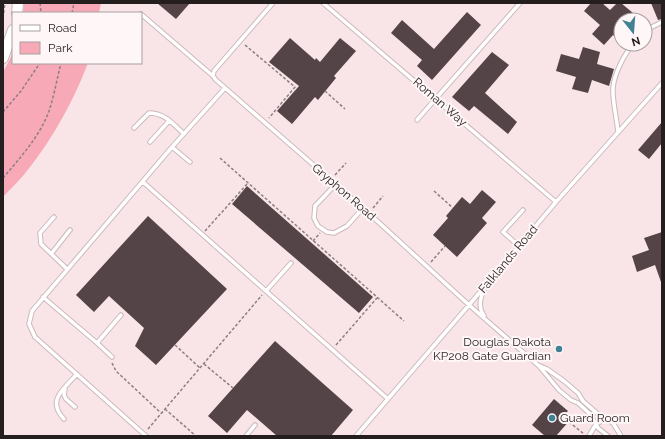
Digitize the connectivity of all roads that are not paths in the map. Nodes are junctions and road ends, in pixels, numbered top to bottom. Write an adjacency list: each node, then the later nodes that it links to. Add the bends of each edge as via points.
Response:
1 (273, 3): 10 (lane, via 214,71)
2 (323, 3): 13 (lane, Roman Way)
3 (520, 3): 13 (lane)
4 (142, 15): 10 (lane)
5 (662, 22): 6 (lane)
6 (653, 26)
7 (12, 33): 9 (street)
8 (627, 52): 17 (lane, via 620,64 613,88)
9 (3, 58)
10 (213, 76): 12 (lane, Gryphon Road)
11 (662, 83): 17 (lane, Falklands Road)
12 (225, 88): 18 (lane); 23 (lane, Gryphon Road)
13 (437, 99): 15 (lane); 24 (lane, Roman Way)
14 (169, 120): 16 (lane, via 157,113 149,113); 18 (lane); 19 (lane)
15 (417, 120)
16 (134, 128)
17 (618, 132): 24 (lane, Falklands Road)
18 (184, 134): 20 (lane)
19 (150, 142)
20 (172, 147): 21 (lane); 22 (lane)
21 (190, 162)
22 (143, 182): 32 (lane); 34 (lane)
23 (336, 184): 25 (lane, Gryphon Road); 25 (lane, via 315,206 314,218 318,226 334,233 347,226)
24 (556, 202): 29 (lane, Falklands Road)
25 (363, 208): 36 (lane, Gryphon Road)
26 (523, 210): 29 (lane, via 503,232)
27 (54, 217): 30 (lane, via 40,233 41,244)
28 (70, 230): 30 (lane)
29 (519, 246): 33 (lane, Falklands Road)
30 (50, 254): 32 (lane)
31 (291, 263): 34 (lane)
32 (66, 269): 35 (lane)
33 (485, 287): 36 (lane, Falklands Road); 38 (lane, via 479,301)
34 (266, 291): 44 (lane)
35 (43, 297): 39 (lane); 42 (lane, via 32,310 29,324 32,331 35,337)
36 (469, 305): 38 (lane, Gryphon Road); 44 (lane, Falklands Road)
37 (122, 314): 39 (lane)
38 (487, 320): 41 (lane, Gryphon Road)
39 (97, 342): 40 (lane)
40 (112, 357)
41 (539, 366): 47 (lane, via 564,381 583,401); 48 (lane, via 559,390 590,414)
42 (77, 374): 43 (lane); 50 (lane)
43 (65, 388): 45 (lane, via 66,399); 46 (lane, via 58,396 56,405)
44 (388, 399): 52 (lane, Falklands Road)
45 (74, 407)
46 (64, 419)
47 (606, 419): 48 (lane); 55 (lane, via 613,423)
48 (596, 424): 53 (lane); 54 (lane)
49 (255, 425): 51 (lane)
50 (145, 435)
51 (246, 436)
52 (356, 436)
53 (588, 436)
54 (608, 436)
55 (621, 436)

